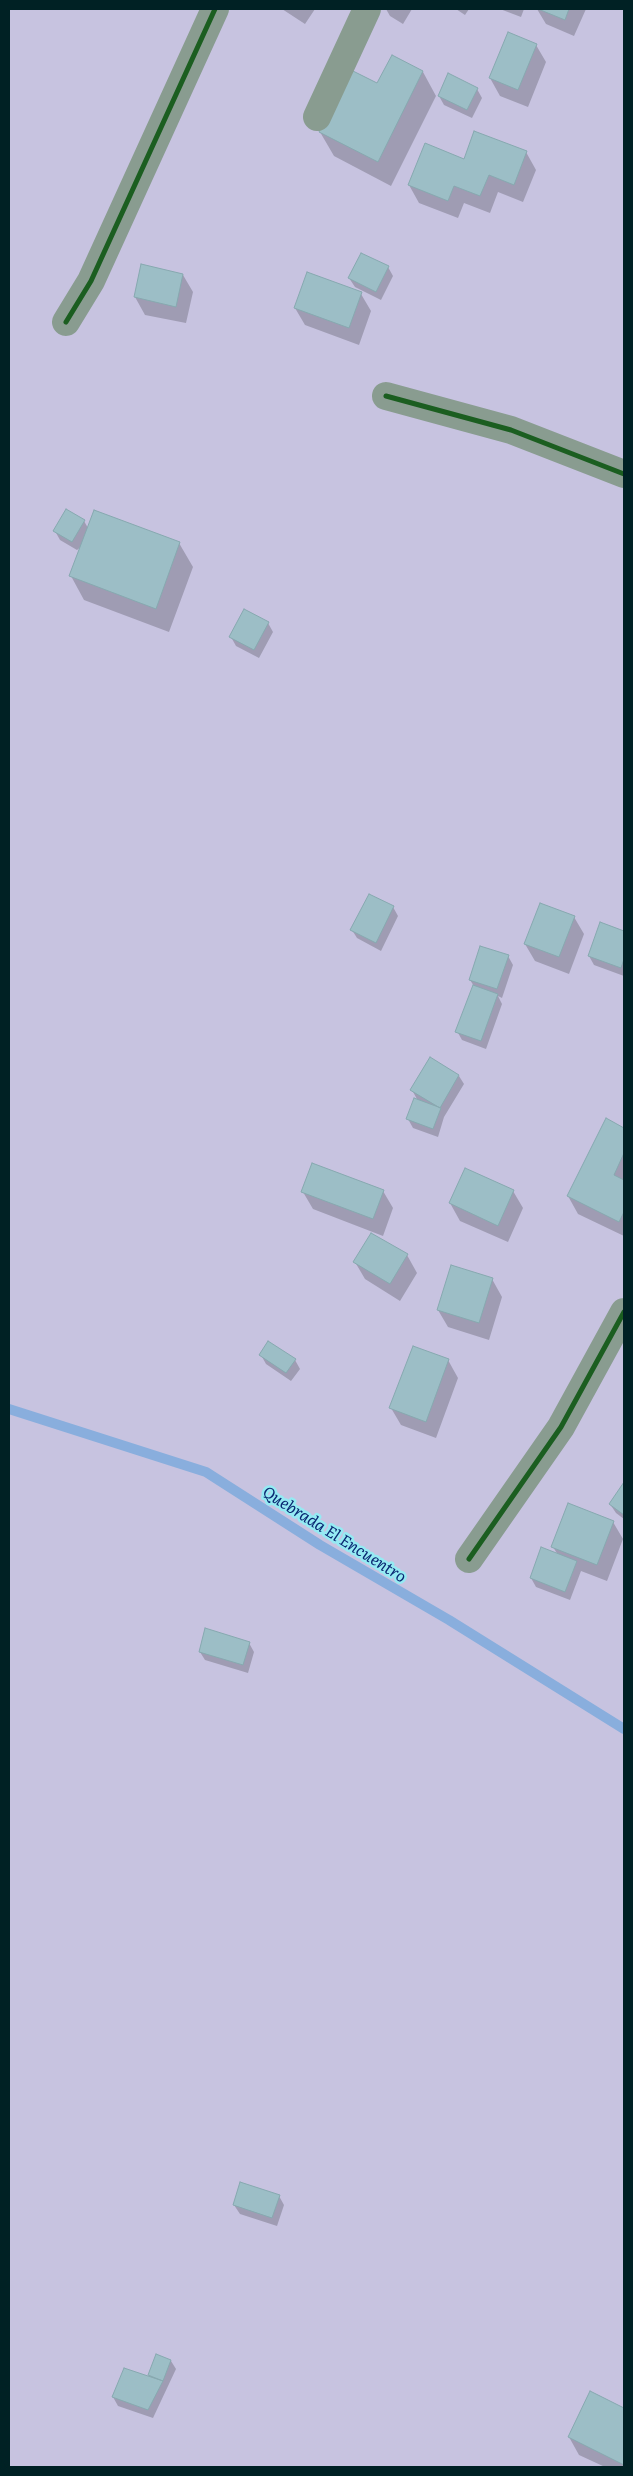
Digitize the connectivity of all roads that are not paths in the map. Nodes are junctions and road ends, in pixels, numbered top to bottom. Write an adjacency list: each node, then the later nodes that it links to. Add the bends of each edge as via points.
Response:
1 (215, 9): 4 (street, via 91,281)
2 (367, 9): 3 (street)
3 (317, 117)
4 (66, 322)
5 (386, 396): 6 (street, via 510,430)
6 (624, 474)
7 (624, 1312): 8 (street, via 562,1427)
8 (469, 1559)

